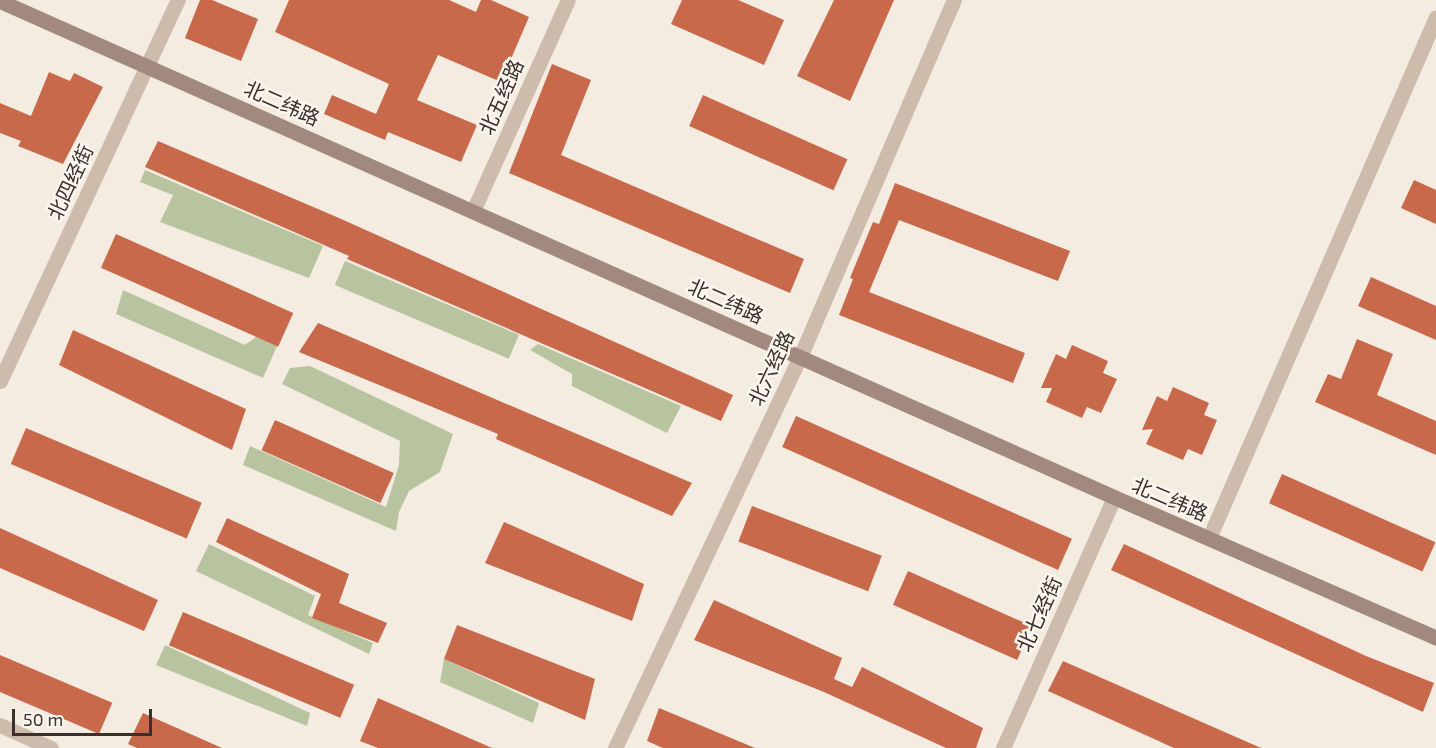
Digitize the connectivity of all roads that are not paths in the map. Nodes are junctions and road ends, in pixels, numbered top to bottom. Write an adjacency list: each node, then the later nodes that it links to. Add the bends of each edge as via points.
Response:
1 (178, 0): 6 (street, 北四经街)
2 (568, 0): 7 (street, 北五经路)
3 (954, 0): 8 (street, 北六经路)
4 (0, 1): 6 (street, 北二纬路)
5 (1436, 17): 11 (street)
6 (148, 66): 7 (street, 北二纬路); 9 (street, 北四经街)
7 (473, 211): 8 (street, 北二纬路)
8 (800, 357): 10 (street, 北二纬路); 15 (street, 北六经路)
9 (0, 381)
10 (1114, 497): 11 (street, 北二纬路); 16 (street, 北七经街)
11 (1209, 538): 12 (street, 北二纬路)
12 (1436, 638)
13 (0, 725): 14 (street)
14 (51, 748)
15 (615, 748)
16 (1003, 748)

